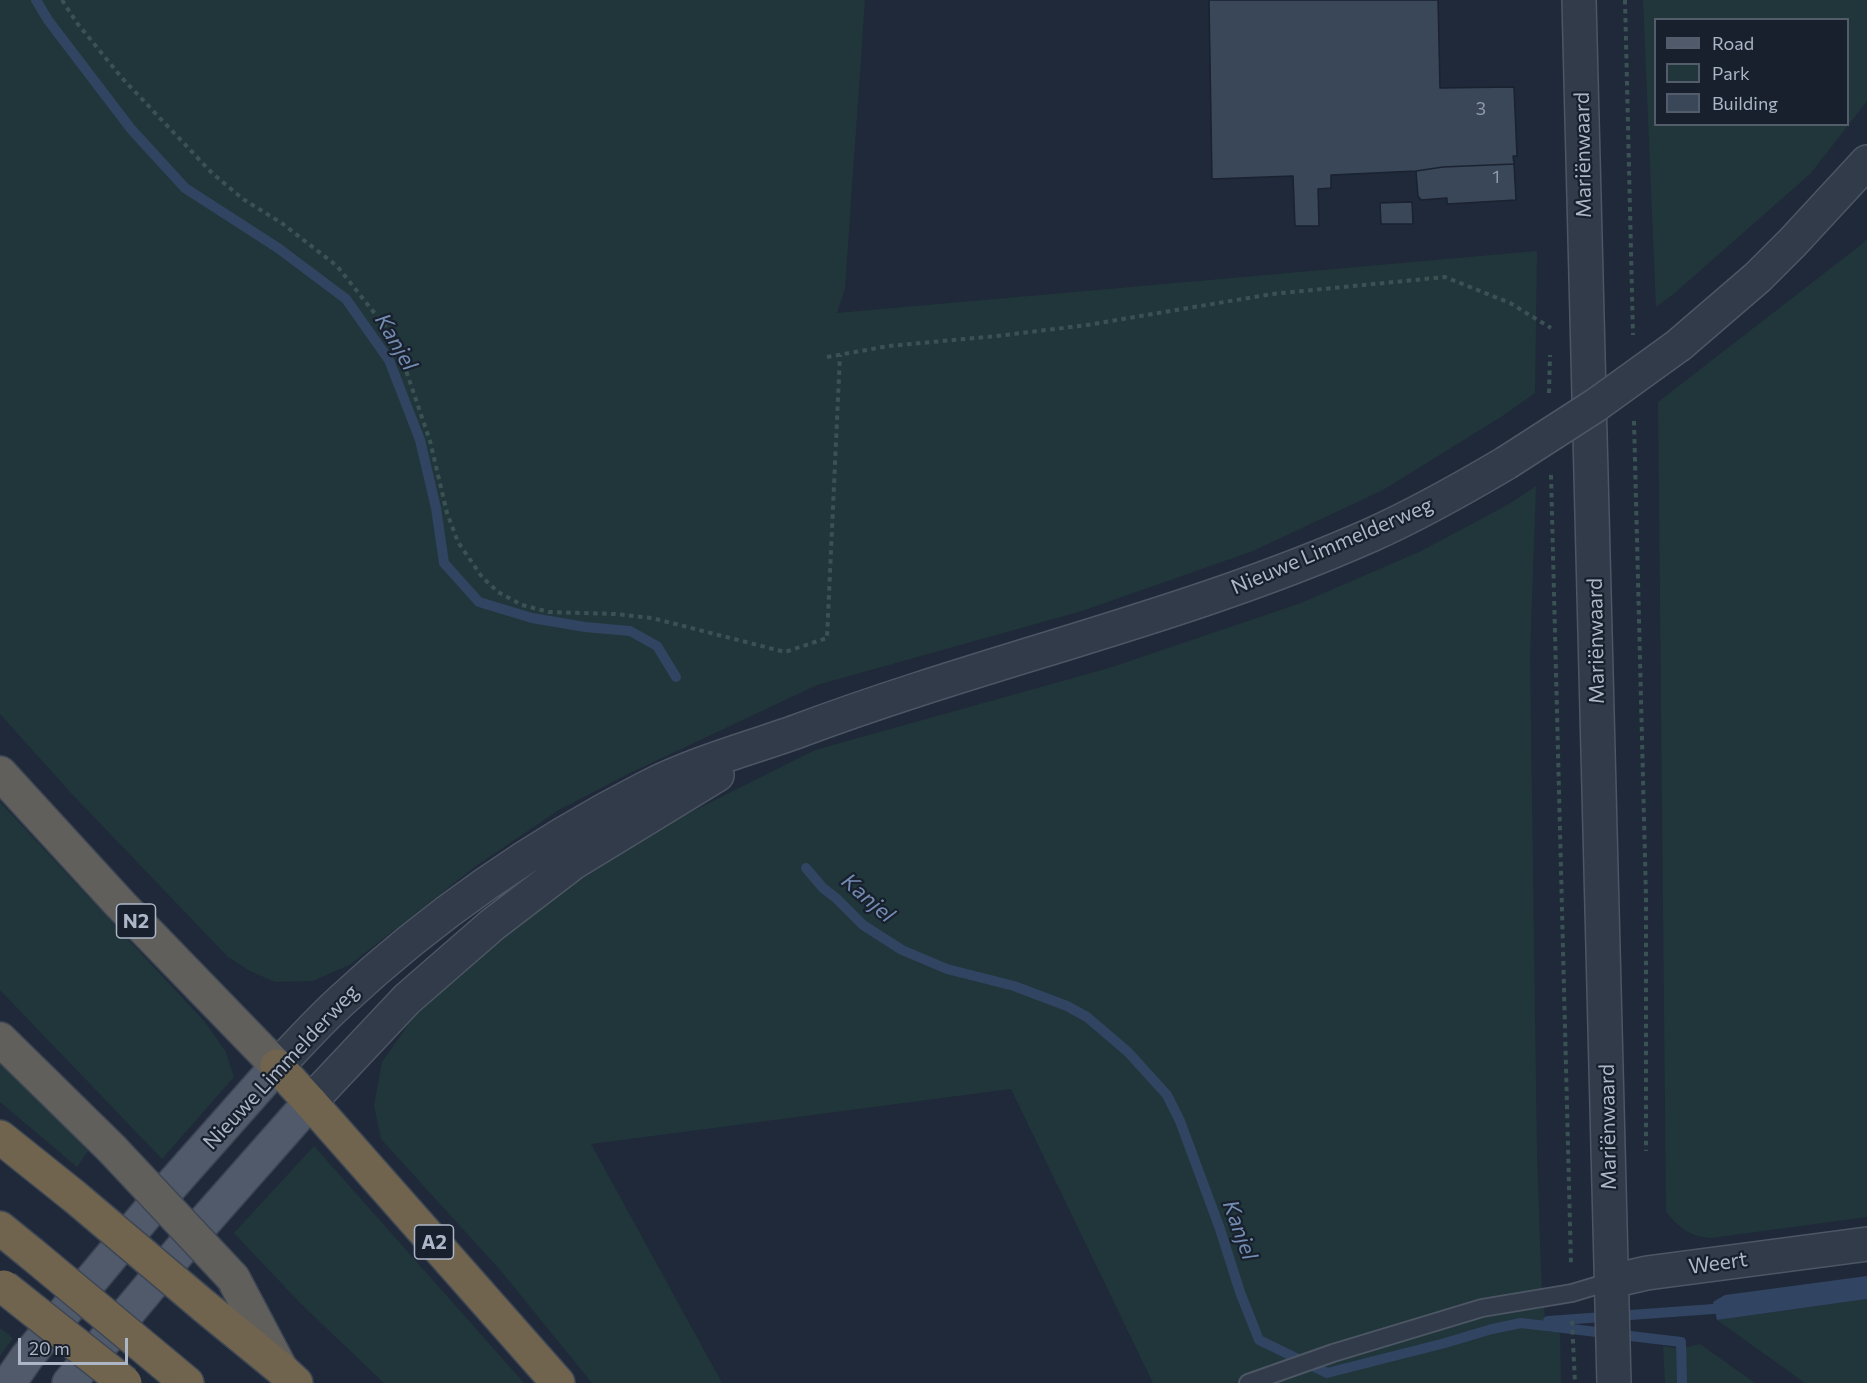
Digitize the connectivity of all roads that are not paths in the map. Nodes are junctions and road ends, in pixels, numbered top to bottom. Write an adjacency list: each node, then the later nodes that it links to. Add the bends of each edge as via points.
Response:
1 (1579, 0): 11 (street, Mariënwaard)
2 (1867, 162): 3 (street, Nieuwe Limmelderweg, bridge, via 1772,263 1679,345 1596,405 1439,502 1371,535 1190,604 871,704)
3 (772, 740): 6 (street, Nieuwe Limmelderweg, via 650,786 529,854 404,946 338,1003); 7 (street, Nieuwe Limmelderweg, via 573,863 492,925 407,999)
4 (0, 773): 6 (highway, N2)
5 (0, 1039): 14 (highway, bridge, via 112,1149 233,1278)
6 (277, 1066): 7 (highway); 15 (main road, Nieuwe Limmelderweg, via 147,1214)
7 (310, 1102): 16 (main road, Nieuwe Limmelderweg); 18 (highway, A2)
8 (0, 1137): 14 (highway, bridge)
9 (0, 1228): 13 (highway, bridge)
10 (1867, 1244): 11 (street, Weert)
11 (1612, 1281): 19 (lane, Weert, via 1572,1293 1482,1308); 20 (street, Mariënwaard)
12 (2, 1285): 17 (highway, bridge)
13 (175, 1373)
14 (289, 1376)
15 (9, 1383)
16 (69, 1383)
17 (125, 1383)
18 (558, 1383)
19 (1248, 1383)
20 (1614, 1383)

